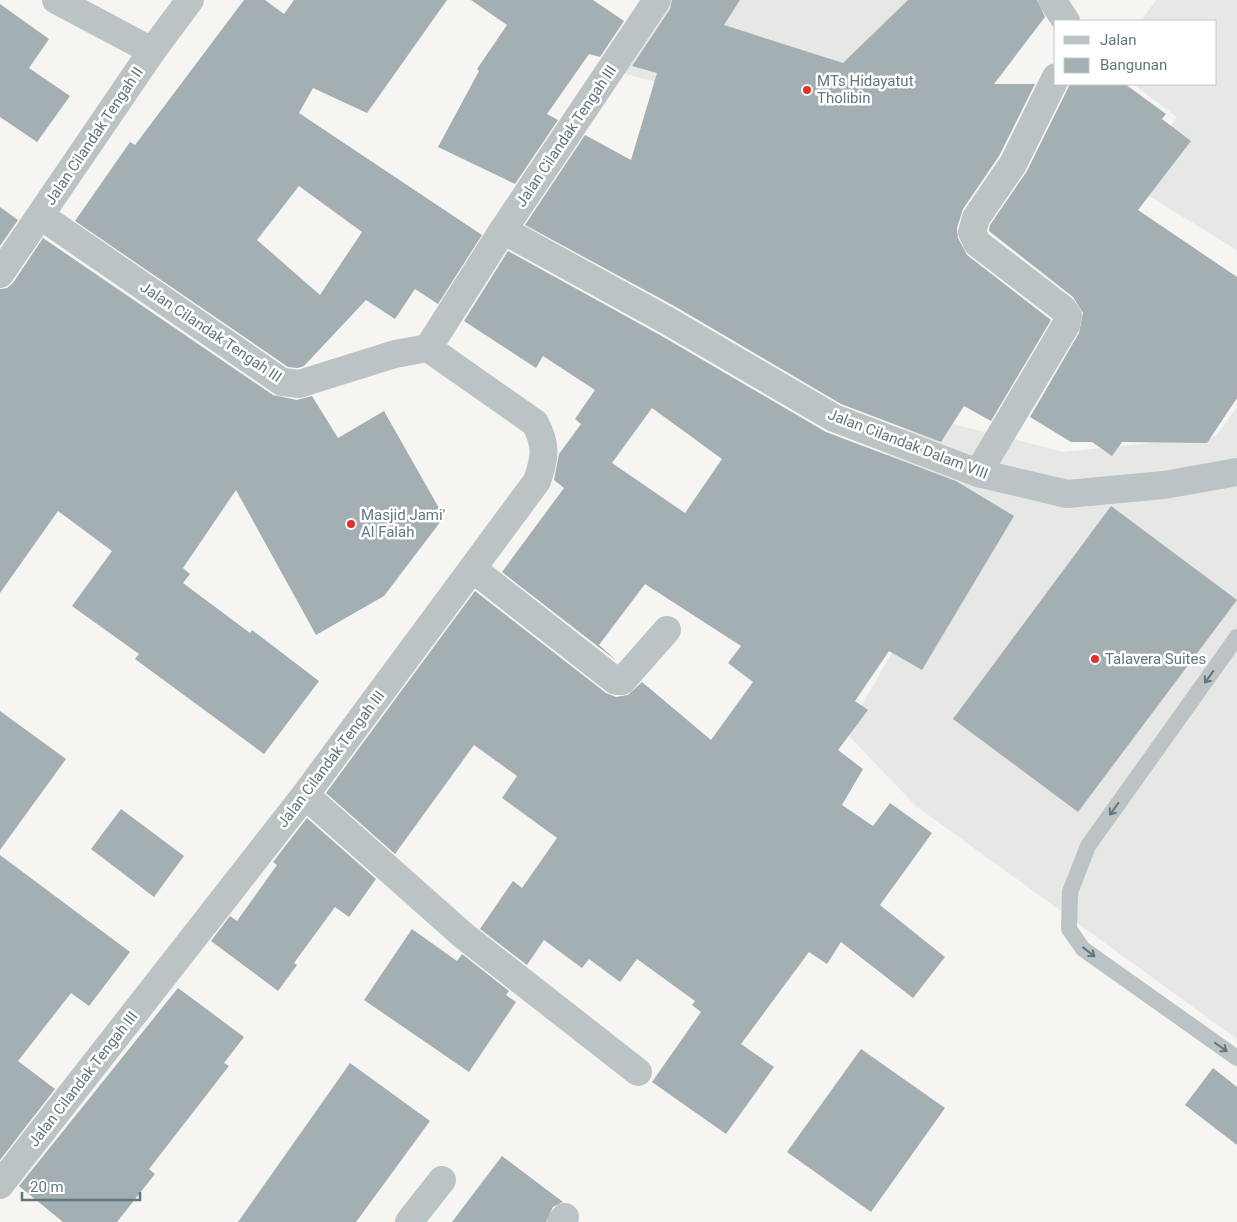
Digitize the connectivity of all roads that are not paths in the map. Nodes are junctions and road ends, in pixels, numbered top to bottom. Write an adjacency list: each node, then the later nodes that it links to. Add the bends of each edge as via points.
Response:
1 (56, 0): 6 (street)
2 (190, 0): 6 (street, Jalan Cilandak Tengah II)
3 (658, 0): 9 (street, Jalan Cilandak Tengah III)
4 (1052, 0): 5 (street)
5 (1065, 20)
6 (152, 51): 8 (street, Jalan Cilandak Tengah II)
7 (1054, 81): 13 (street, via 1017,156 976,218 972,232 977,243 1068,316 1066,325)
8 (40, 216): 10 (street, Jalan Cilandak Tengah II); 11 (street, Jalan Cilandak Tengah III, via 282,382 299,384 395,354)
9 (503, 230): 11 (street, Jalan Cilandak Tengah III); 13 (street, Jalan Cilandak Dalam VIII, via 834,418)
10 (0, 274)
11 (428, 348): 14 (street, Jalan Cilandak Tengah III, via 535,423 544,440 538,481)
12 (1237, 472): 13 (street, Jalan Cilandak Dalam VIII, via 1164,485 1067,494)
13 (978, 473)
14 (473, 569): 15 (street, via 616,681 622,681); 17 (street, Jalan Cilandak Tengah III)
15 (667, 630)
16 (1237, 637): 18 (lane, one-way to 18, via 1088,846 1070,892 1069,929 1084,949)
17 (305, 795): 19 (street, via 464,936); 21 (street, Jalan Cilandak Tengah III)
18 (1237, 1058)
19 (638, 1072)
20 (442, 1180): 22 (street)
21 (0, 1185)
22 (409, 1222)

